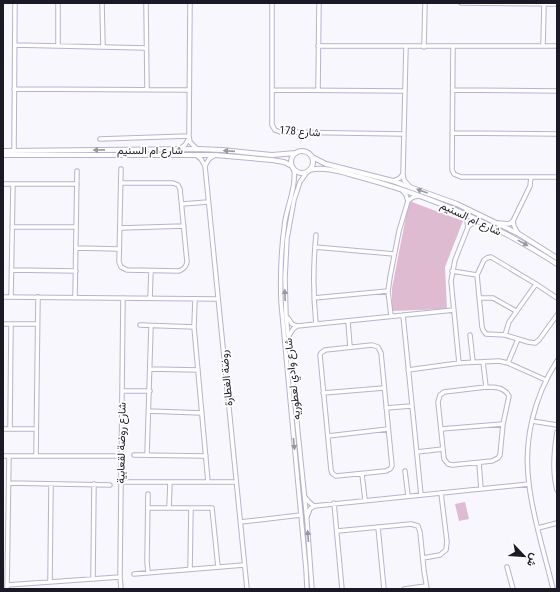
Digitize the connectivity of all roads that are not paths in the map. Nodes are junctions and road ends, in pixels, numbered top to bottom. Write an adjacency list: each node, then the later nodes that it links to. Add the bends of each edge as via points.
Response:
1 (15, 3): 13 (street)
2 (58, 3): 14 (street)
3 (102, 3): 20 (street)
4 (146, 3): 22 (street)
5 (190, 3): 25 (street)
6 (272, 3): 26 (street, شارع 178)
7 (319, 3): 15 (street)
8 (425, 3): 17 (street)
9 (461, 3): 10 (street)
10 (475, 3): 11 (street)
11 (544, 4): 12 (street); 18 (street)
12 (557, 4)
13 (15, 45): 14 (street); 23 (street)
14 (58, 46): 20 (street)
15 (318, 46): 16 (street); 27 (street)
16 (406, 46): 17 (street); 29 (street)
17 (424, 46): 21 (street)
18 (543, 46): 19 (street); 21 (street)
19 (557, 46)
20 (103, 47): 22 (street)
21 (453, 47): 28 (street)
22 (146, 48): 24 (street)
23 (14, 89): 24 (street); 39 (street)
24 (146, 90): 25 (street)
25 (189, 90): 34 (street)
26 (272, 90): 27 (street); 32 (street, شارع 178, via 272,125 277,132)
27 (318, 90): 29 (street)
28 (452, 90): 30 (street); 31 (street)
29 (405, 91): 32 (street)
30 (557, 91)
31 (452, 133): 33 (street); 51 (street, via 452,170 455,175)
32 (404, 134): 50 (street)
33 (557, 134)
34 (189, 137): 35 (street); 36 (street, via 185,145); 37 (street)
35 (100, 139)
36 (179, 149): 37 (main road, شارع ام السنيم); 39 (main road, شارع ام السنيم, one-way to 39)
37 (197, 149): 40 (main road, شارع ام السنيم, one-way to 37, via 272,155)
38 (3, 151): 39 (main road, شارع ام السنيم)
39 (14, 151)
40 (296, 153): 44 (main road, via 303,151); 46 (main road, via 292,159)
41 (3, 155): 42 (main road, شارع ام السنيم)
42 (195, 155): 43 (main road, شارع ام السنيم); 45 (street)
43 (215, 155): 45 (street); 46 (main road, شارع ام السنيم, via 280,161)
44 (312, 157): 49 (main road, via 313,163); 53 (main road, شارع ام السنيم, via 326,164)
45 (205, 166): 62 (street, روضة الغطارة)
46 (293, 168): 49 (main road, via 300,173); 182 (street, شارع وادي لعطوريه, one-way to 182, via 294,180 285,220 280,282)
47 (121, 169): 57 (street)
48 (77, 171): 56 (street)
49 (308, 171): 59 (main road, شارع ام السنيم, via 330,170); 101 (street, شارع وادي لعطوريه, one-way to 49, via 285,278 290,221 297,188)
50 (404, 174): 53 (street); 58 (street, via 404,180)
51 (531, 178): 52 (street); 65 (street, via 530,186)
52 (557, 178)
53 (393, 181): 58 (main road, شارع ام السنيم)
54 (3, 184): 55 (street)
55 (13, 184): 56 (street); 70 (street)
56 (77, 184): 68 (street)
57 (120, 184): 63 (street, via 173,183 178,185); 72 (street)
58 (410, 187): 67 (main road, شارع ام السنيم, one-way to 58, via 457,204)
59 (402, 190): 60 (main road, شارع ام السنيم); 61 (street)
60 (419, 196): 61 (street); 64 (main road, شارع ام السنيم)
61 (408, 201): 78 (street)
62 (208, 202): 63 (street); 98 (street, روضة الغطارة)
63 (182, 204): 69 (street)
64 (463, 213): 66 (main road, شارع ام السنيم); 71 (street)
65 (513, 221): 67 (street, via 507,224); 73 (street)
66 (482, 222): 71 (street, via 474,222); 80 (main road, شارع ام السنيم, one-way to 80)
67 (497, 223): 73 (main road, شارع ام السنيم)
68 (76, 226): 70 (street); 76 (street)
69 (184, 226): 72 (street); 83 (street, via 187,262 185,268 179,271)
70 (12, 227): 81 (street)
71 (468, 227): 84 (street)
72 (120, 228): 77 (street)
73 (519, 234): 79 (main road, شارع ام السنيم)
74 (316, 235): 75 (street)
75 (314, 247): 78 (street); 94 (street)
76 (76, 248): 77 (street); 82 (street)
77 (119, 249): 83 (street, via 121,268)
78 (394, 254): 87 (street)
79 (557, 258)
80 (557, 264)
81 (12, 270): 82 (street); 89 (street)
82 (76, 271): 91 (street)
83 (151, 271): 93 (street)
84 (452, 271): 85 (street); 99 (street)
85 (477, 275): 86 (street, via 484,260 491,257); 95 (street)
86 (536, 284): 96 (street); 100 (street)
87 (388, 291): 94 (street); 104 (street)
88 (3, 297): 89 (street)
89 (11, 297): 90 (street)
90 (38, 297): 91 (street); 108 (street)
91 (75, 297): 92 (street)
92 (123, 298): 93 (street); 130 (street, شارع روضة لقعابية)
93 (150, 298): 97 (street)
94 (314, 298): 109 (street)
95 (479, 298): 100 (street, via 493,298); 115 (street, via 484,333)
96 (557, 298)
97 (195, 299): 98 (street); 113 (street)
98 (218, 300): 163 (street, روضة الغطارة)
99 (454, 310): 102 (street); 122 (street)
100 (516, 311): 115 (street, via 507,325)
101 (286, 315): 112 (street, via 290,322); 117 (street, شارع وادي لعطوريه)
102 (403, 315): 104 (street); 126 (street)
103 (557, 315): 116 (street, via 537,342)
104 (391, 316): 105 (street)
105 (348, 321): 109 (street); 118 (street)
106 (3, 324): 107 (street)
107 (11, 324): 108 (street); 141 (street)
108 (37, 324): 142 (street)
109 (316, 324): 112 (street)
110 (140, 325): 111 (street)
111 (151, 326): 113 (street); 124 (street)
112 (297, 326): 117 (street)
113 (194, 327): 125 (street)
114 (470, 335): 120 (street)
115 (505, 335): 116 (street)
116 (518, 339): 123 (street)
117 (288, 340): 173 (street, شارع وادي لعطوريه)
118 (350, 347): 129 (street, via 378,347); 132 (street, via 321,353 319,359)
119 (557, 361): 127 (street)
120 (473, 362): 121 (street); 122 (street)
121 (483, 362): 123 (street); 128 (street)
122 (458, 363): 126 (street)
123 (508, 363): 127 (street)
124 (150, 369): 125 (street); 131 (street)
125 (198, 370): 136 (street)
126 (408, 370): 133 (street)
127 (546, 380): 137 (street)
128 (486, 387): 138 (street, via 499,388 508,393 509,400); 143 (street, via 444,392 440,395 438,402)
129 (384, 388): 132 (street); 134 (street)
130 (122, 390): 131 (street); 155 (street, شارع روضة لقعابية)
131 (150, 391): 135 (street)
132 (323, 394): 146 (street)
133 (411, 406): 134 (street); 149 (street)
134 (386, 408): 144 (street)
135 (149, 411): 136 (street); 151 (street)
136 (202, 413): 156 (street)
137 (532, 421): 139 (street); 168 (street, via 528,450)
138 (503, 424): 143 (street); 157 (street, via 498,458)
139 (557, 425)
140 (3, 429): 141 (street)
141 (10, 429): 142 (street)
142 (36, 429): 154 (street)
143 (441, 429): 147 (street)
144 (388, 430): 146 (street); 159 (street, via 392,464 390,469)
145 (557, 432): 148 (street)
146 (328, 436): 159 (street, via 332,473 338,477)
147 (443, 449): 149 (street); 157 (street, via 446,462 450,465)
148 (556, 449): 170 (street)
149 (417, 452): 174 (street)
150 (134, 455): 151 (street)
151 (147, 455): 156 (street)
152 (3, 456): 153 (street)
153 (9, 456): 154 (street); 164 (street)
154 (36, 456): 155 (street)
155 (120, 456): 160 (street, شارع روضة لقعابية)
156 (206, 456): 162 (street)
157 (479, 463): 169 (street)
158 (405, 470): 175 (street)
159 (362, 474): 176 (street)
160 (120, 482): 161 (street); 196 (street, شارع روضة لقعابية)
161 (170, 482): 162 (street); 180 (street)
162 (208, 482): 163 (street)
163 (236, 482): 184 (street, روضة الغطارة)
164 (9, 483): 165 (street); 199 (street)
165 (51, 484): 166 (street); 198 (street)
166 (94, 484): 167 (street); 197 (street)
167 (110, 484)
168 (529, 484): 169 (street); 187 (street)
169 (481, 489): 171 (street)
170 (557, 490)
171 (441, 492): 174 (street); 189 (street, via 446,550)
172 (148, 494): 179 (street)
173 (304, 494): 178 (street); 183 (street, شارع وادي لعطوريه)
174 (421, 495): 175 (street)
175 (408, 496): 176 (street)
176 (364, 500): 177 (street)
177 (334, 503): 178 (street); 188 (street)
178 (314, 506): 183 (street)
179 (148, 508): 180 (street); 194 (street)
180 (170, 508): 181 (street)
181 (191, 508): 191 (street, via 212,508); 193 (street)
182 (301, 515): 184 (street); 203 (street, شارع وادي لعطوريه)
183 (307, 521): 204 (street, شارع وادي لعطوريه, one-way to 183)
184 (240, 522): 190 (street, روضة الغطارة)
185 (557, 523): 187 (street)
186 (378, 527): 188 (street); 189 (street, via 411,524 418,526); 206 (street)
187 (538, 528): 209 (street)
188 (337, 531): 205 (street)
189 (422, 558): 200 (street)
190 (244, 565): 191 (street); 202 (street, روضة الغطارة)
191 (218, 567): 193 (street)
192 (507, 567): 208 (street)
193 (190, 569): 194 (street)
194 (148, 573): 195 (street)
195 (134, 574)
196 (120, 577): 197 (street); 201 (street, شارع روضة لقعابية)
197 (93, 579): 198 (street)
198 (50, 581): 199 (street)
199 (7, 587)
200 (426, 588): 207 (street)
201 (121, 589)
202 (247, 589)
203 (307, 589)
204 (312, 589)
205 (342, 589)
206 (384, 589)
207 (404, 589)
208 (513, 589)
209 (552, 589)

